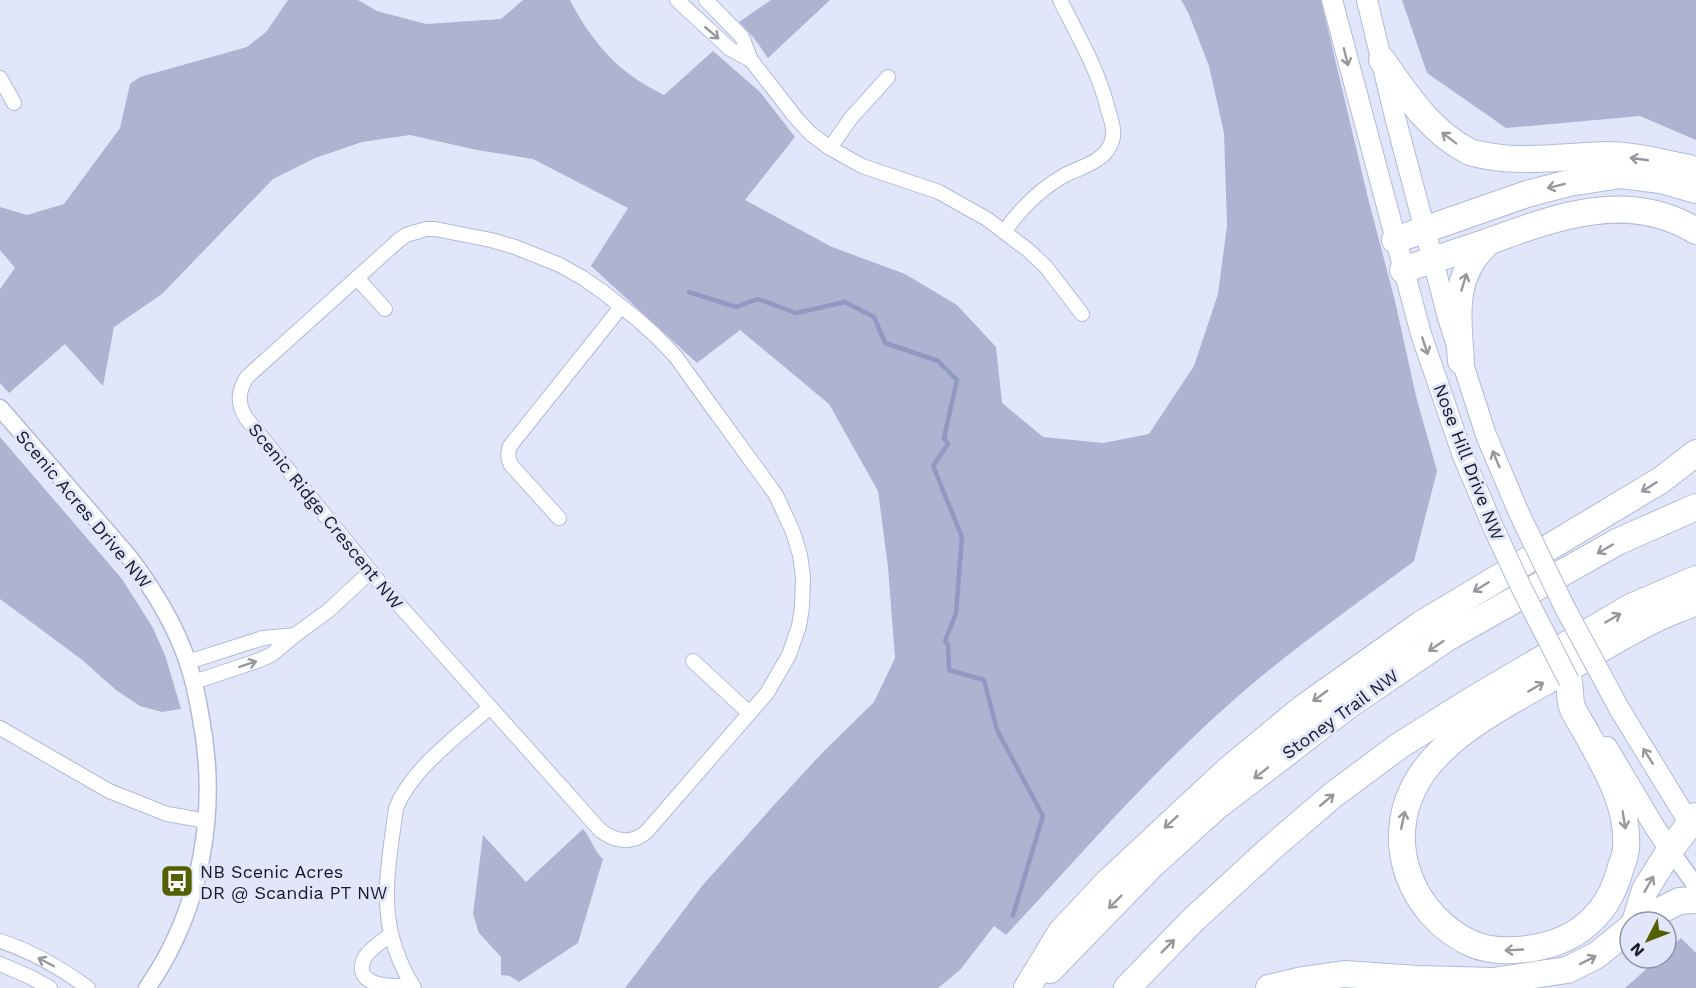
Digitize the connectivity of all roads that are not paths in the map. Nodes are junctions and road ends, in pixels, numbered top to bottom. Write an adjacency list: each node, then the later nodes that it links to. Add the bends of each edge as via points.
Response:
1 (676, 0): 6 (street, one-way to 6, via 730,49)
2 (706, 0): 6 (street, via 742,37)
3 (1060, 0): 15 (street, via 1106,98 1113,138 1098,160 1063,176 1035,195)
4 (1332, 0): 17 (main road, Nose Hill Drive NW, one-way to 17)
5 (1367, 0): 7 (main road, Nose Hill Drive NW)
6 (751, 60): 11 (street, via 796,118)
7 (1382, 60): 12 (highway, one-way to 7, via 1610,155 1537,159 1472,153 1434,126); 14 (main road, Nose Hill Drive NW)
8 (888, 77): 11 (street)
9 (0, 78): 10 (street)
10 (14, 103)
11 (830, 148): 15 (street, via 862,166 939,192)
12 (1696, 171)
13 (1696, 190): 14 (highway, one-way to 14, via 1621,175 1527,194)
14 (1425, 230): 17 (highway); 19 (main road, Nose Hill Drive NW)
15 (1005, 231): 24 (street, via 1046,267)
16 (1696, 231): 18 (highway, via 1661,214 1601,209 1533,225)
17 (1395, 240): 20 (main road, Nose Hill Drive NW)
18 (1489, 241): 19 (highway); 25 (highway, one-way to 18, via 1463,279)
19 (1432, 260): 20 (highway); 25 (main road, Nose Hill Drive NW)
20 (1403, 270): 36 (main road, Nose Hill Drive NW, one-way to 36, bridge, via 1463,456 1521,587)
21 (357, 278): 22 (street, Scenic Ridge Crescent NW, via 406,235 435,229 491,240 551,261 603,291); 23 (street); 30 (street, Scenic Ridge Crescent NW, via 247,377 239,400 246,418)
22 (621, 307): 29 (street, via 508,451 511,465); 39 (street, Scenic Ridge Crescent NW, via 676,357 776,495 793,532 803,577 799,626 779,673)
23 (385, 309)
24 (1082, 314)
25 (1461, 361): 43 (main road, Nose Hill Drive NW, one-way to 25, bridge, via 1620,710 1565,608 1486,435)
26 (0, 408): 35 (street, Scenic Acres Drive NW, via 129,557 172,625)
27 (1696, 453): 57 (highway, one-way to 57, via 1604,516 1420,625 1303,708 1228,770 1108,882 1061,932)
28 (1696, 507): 58 (highway, Stoney Trail NW, one-way to 58, via 1617,542 1447,638 1349,705 1216,807 1150,867)
29 (559, 518)
30 (370, 572): 33 (street); 38 (street, Scenic Ridge Crescent NW)
31 (1696, 579): 59 (highway, one-way to 31, via 1269,850 1399,746 1632,607)
32 (1696, 602): 40 (highway, one-way to 32, via 1624,818 1626,849 1613,894 1592,920 1553,944 1500,951 1471,944 1446,928 1424,904 1409,879 1401,849 1407,804 1427,767 1489,714 1662,616)
33 (295, 635): 35 (street, via 263,638); 37 (street, one-way to 33, via 271,655)
34 (693, 661): 39 (street)
35 (188, 662): 37 (street, Scenic Acres Drive NW)
36 (1569, 681): 40 (highway, via 1571,706)
37 (194, 682): 42 (street, Scenic Acres Drive NW, via 209,782)
38 (490, 707): 39 (street, Scenic Ridge Crescent NW, via 600,830 621,840 644,834); 49 (street, via 422,769 396,808 386,895)
39 (749, 713)
40 (1589, 726): 44 (main road)
41 (0, 728): 42 (street, via 109,791 167,814)
42 (207, 821): 56 (street, Scenic Acres Drive NW, via 188,909)
43 (1694, 824): 44 (highway)
44 (1670, 850): 45 (street); 47 (highway, one-way to 44, via 1645,890)
45 (1696, 886)
46 (1696, 900): 48 (highway, via 1679,901)
47 (1639, 910)
48 (1661, 910)
49 (391, 934): 53 (street); 53 (street, via 364,958 363,974 377,986)
50 (1618, 938): 60 (highway, one-way to 50, via 1344,974 1493,981 1567,970 1597,955)
51 (0, 941): 55 (street, one-way to 51, via 62,970)
52 (0, 964): 54 (street)
53 (413, 987)
54 (50, 988)
55 (88, 988)
56 (147, 988)
57 (1027, 988)
58 (1032, 988)
59 (1127, 988)
60 (1269, 988)

